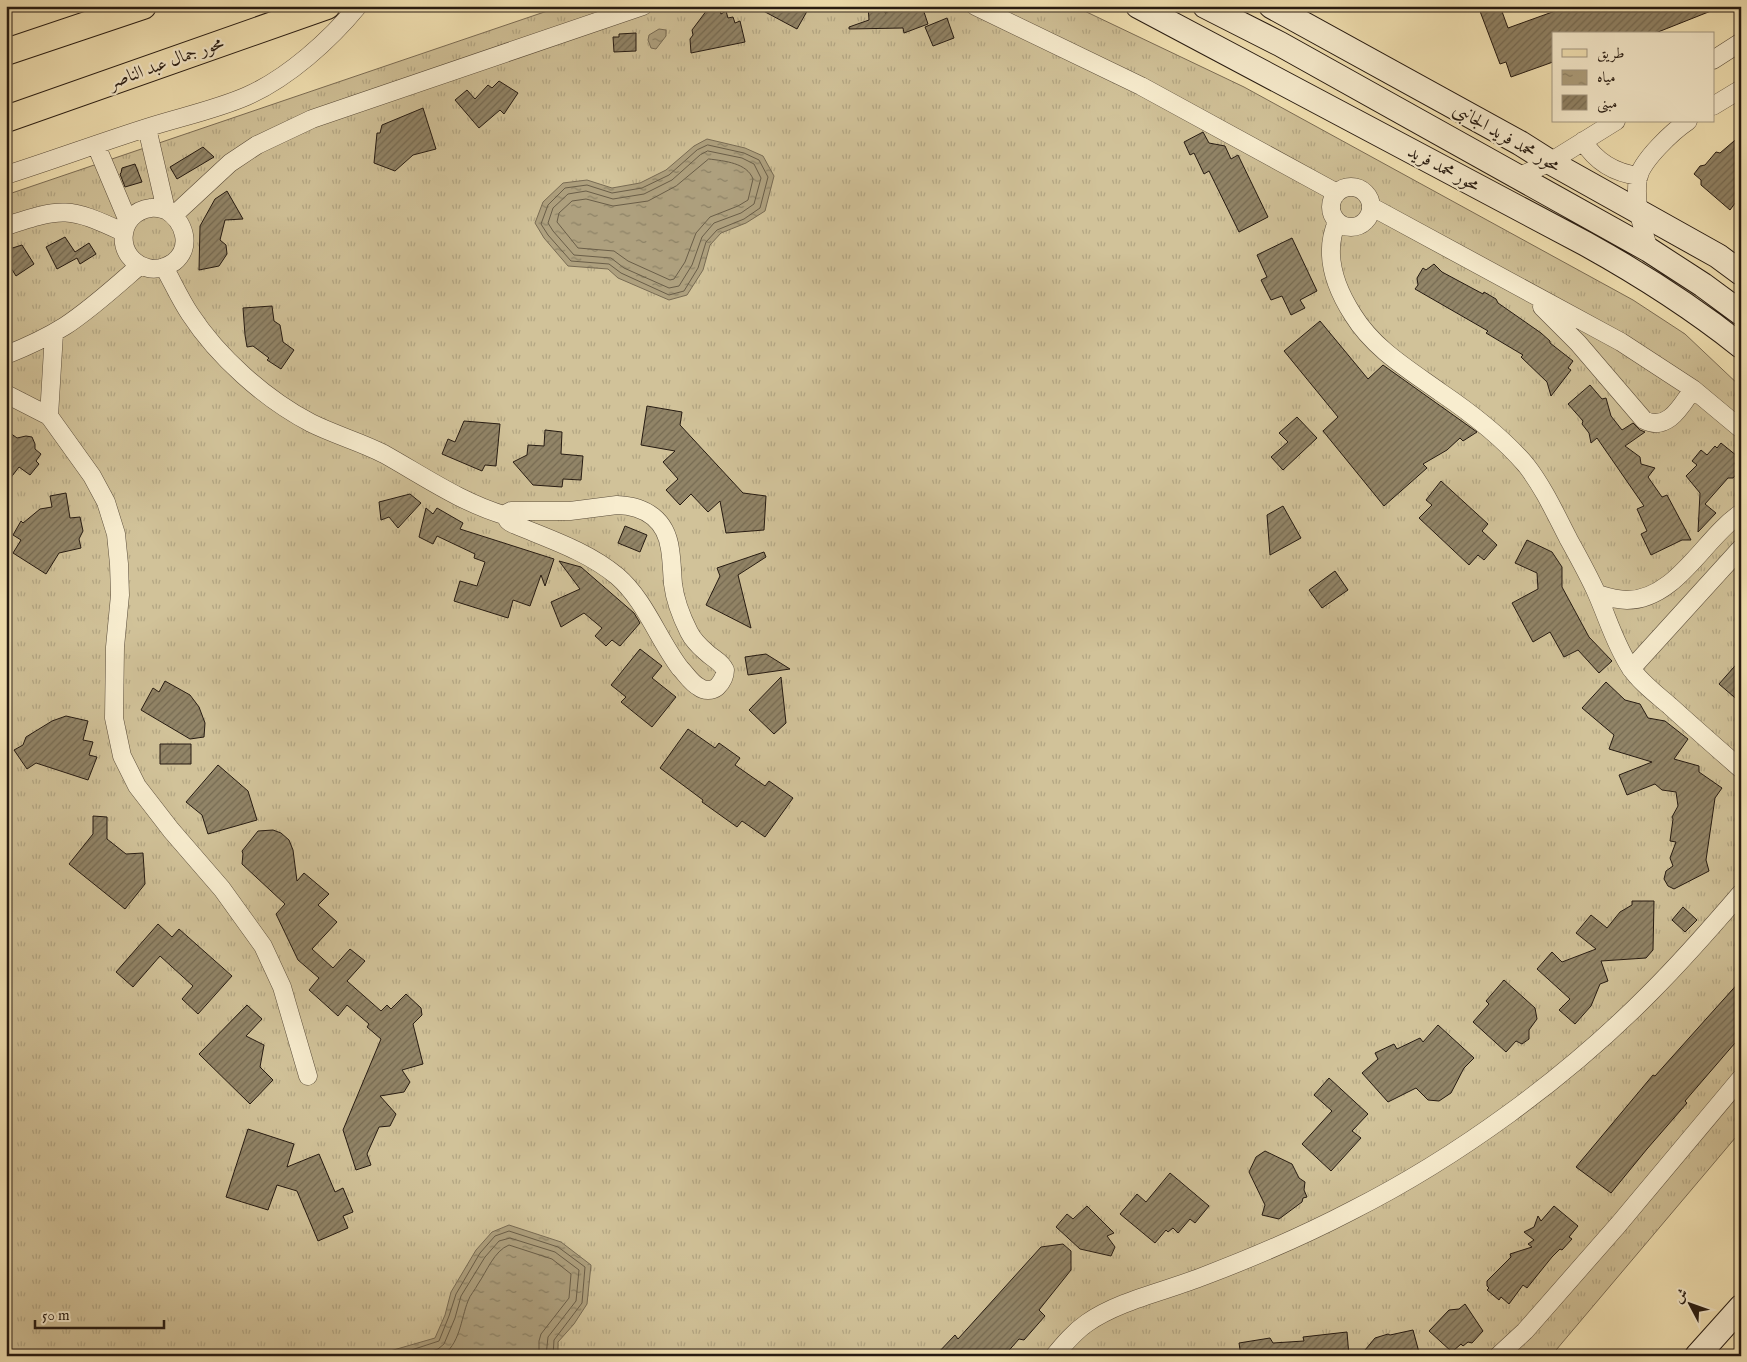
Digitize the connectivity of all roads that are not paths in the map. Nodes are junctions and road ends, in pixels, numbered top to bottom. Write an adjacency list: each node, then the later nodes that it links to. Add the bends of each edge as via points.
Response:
1 (143, 6): 10 (main road)
2 (327, 6): 14 (main road, محور جمال عبد الناصر)
3 (358, 6): 17 (street, via 319,46 266,86 229,103)
4 (644, 6): 27 (street, via 304,122 257,145 230,163)
5 (975, 6): 24 (street, via 1141,86)
6 (1138, 6): 38 (main road, محور محمد فريد, via 1642,275)
7 (1205, 6): 23 (main road, محور محمد فريد, via 1280,44)
8 (1271, 6): 20 (main road, محور محمد فريد الجانبى)
9 (1741, 42): 11 (street)
10 (6, 52)
11 (1714, 59)
12 (1741, 89): 13 (street)
13 (1714, 105)
14 (6, 119)
15 (1614, 122): 18 (street)
16 (1687, 122): 22 (street, via 1661,144)
17 (146, 128): 19 (street); 27 (street)
18 (1582, 141): 20 (street); 22 (street, via 1605,166)
19 (96, 145): 21 (street); 30 (street)
20 (1550, 162): 23 (street); 26 (main road, محور محمد فريد الجانبى)
21 (6, 175)
22 (1638, 176): 26 (street)
23 (1518, 177): 31 (main road, محور محمد فريد)
24 (1337, 193): 25 (street, via 1343,188 1359,188 1366,193); 28 (street, via 1331,208)
25 (1372, 207): 28 (street, via 1366,221 1359,226 1351,228); 35 (street)
26 (1639, 212): 31 (street); 34 (main road, محور محمد فريد الجانبى, via 1718,256)
27 (170, 213): 30 (street, via 152,208 138,211); 33 (street, via 182,225 185,238 175,261)
28 (1337, 222): 47 (street, via 1330,249 1336,280 1362,329 1376,345 1477,420 1516,454 1545,493)
29 (6, 226): 30 (street, via 47,213 66,212)
30 (126, 226): 32 (street, via 123,245 129,258)
31 (1649, 250): 36 (main road, محور محمد فريد)
32 (139, 266): 33 (street); 37 (street, via 90,308)
33 (164, 267): 45 (street, via 190,315 213,344 239,371 282,405 328,432 383,454 455,496)
34 (1741, 273)
35 (1527, 292): 40 (street, via 1621,342); 40 (street, via 1578,343 1644,420 1657,424 1669,420)
36 (1741, 313)
37 (54, 333): 39 (street); 42 (street)
38 (1741, 346)
39 (6, 356)
40 (1693, 389): 43 (street)
41 (6, 394): 42 (street)
42 (49, 416): 51 (street, via 92,476 106,502 116,534 120,595 114,718 122,756 137,786 222,889 263,946 282,987)
43 (1741, 429)
44 (1741, 513): 47 (street, via 1655,594 1628,600)
45 (507, 516): 45 (street, via 510,522 586,556 614,574 640,604 675,661 696,685 709,690 721,683 725,675 723,665 697,645 676,604 668,538 650,513 634,506 617,505 570,511 513,511)
46 (1741, 548): 48 (street)
47 (1597, 594): 48 (street, via 1612,634)
48 (1631, 669): 49 (street)
49 (1741, 769)
50 (1741, 893): 54 (street, via 1642,1001 1546,1085 1491,1126 1352,1211 1204,1277 1103,1313 1071,1337)
51 (308, 1076)
52 (1741, 1078): 55 (street, via 1618,1225 1525,1331)
53 (1741, 1307): 56 (main road)
54 (1054, 1356)
55 (1498, 1356)
56 (1697, 1356)

